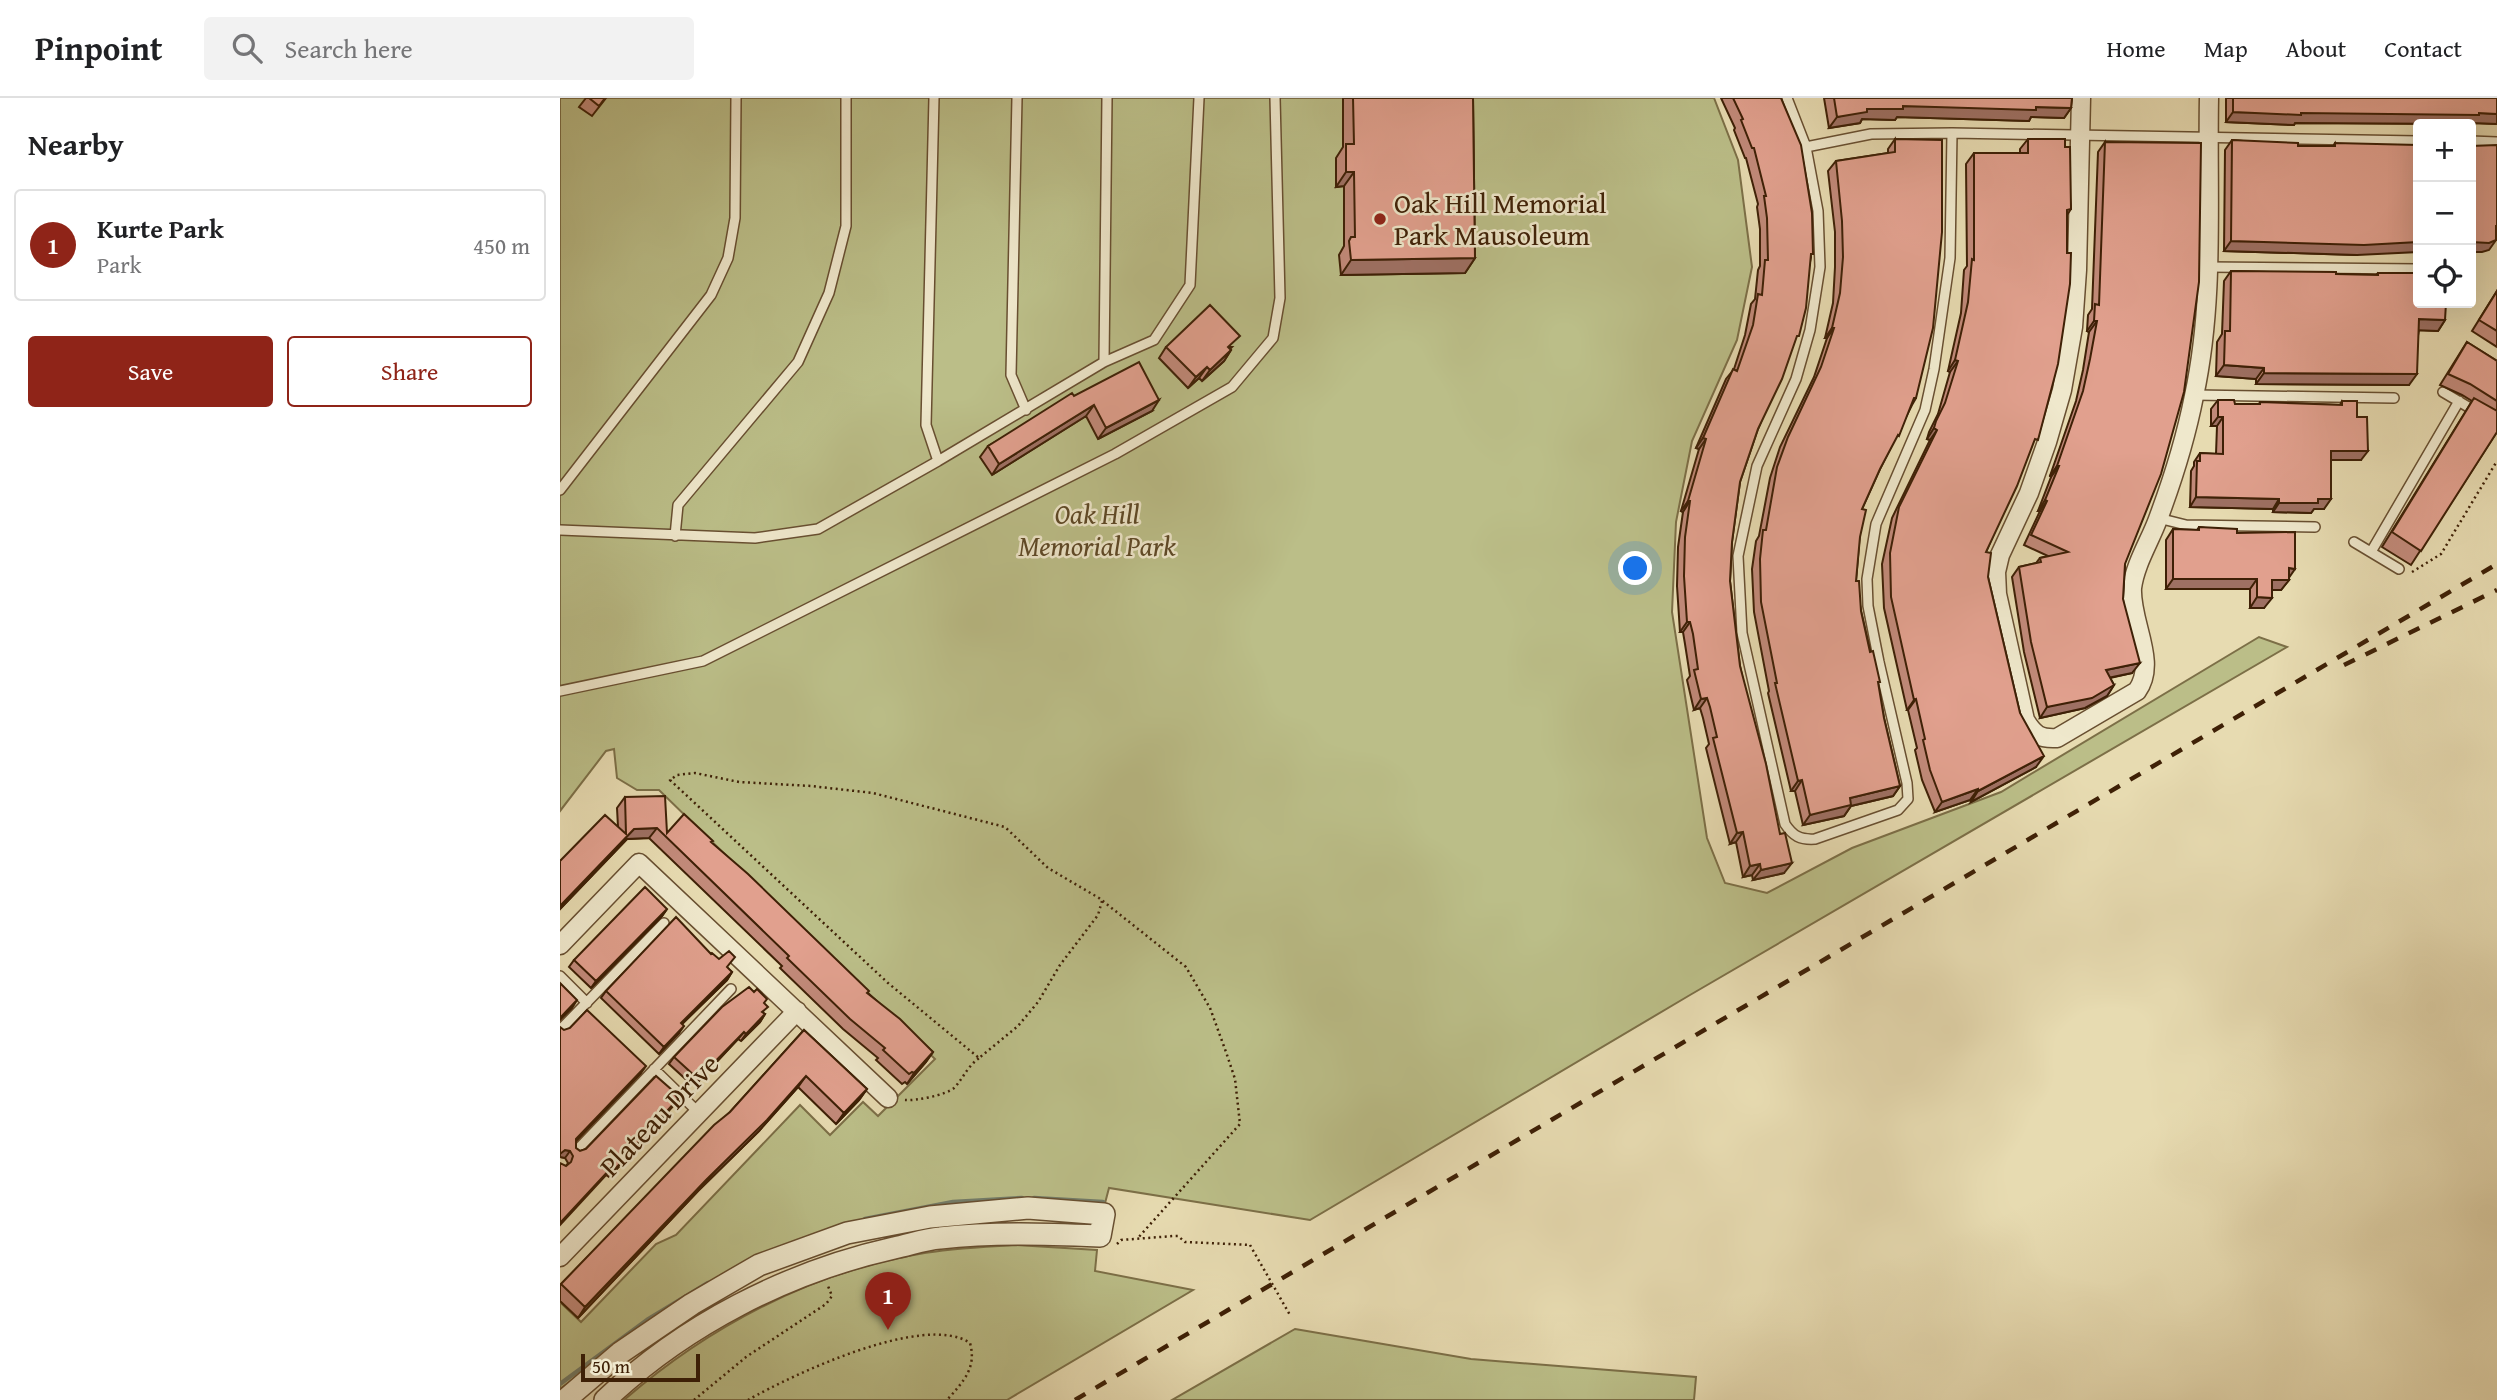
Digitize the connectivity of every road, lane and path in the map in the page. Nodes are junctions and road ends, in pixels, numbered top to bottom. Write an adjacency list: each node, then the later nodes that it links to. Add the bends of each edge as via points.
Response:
1 (736, 98): 29 (lane, via 735,218 728,258 711,295)
2 (846, 98): 33 (lane, via 846,226 829,293 799,362 678,505)
3 (934, 98): 27 (lane, via 926,425)
4 (1017, 98): 25 (lane, via 1011,375)
5 (1107, 98): 20 (lane)
6 (1199, 98): 20 (lane, via 1190,285 1154,340)
7 (1275, 98): 37 (lane, via 1280,298 1273,338 1232,387 1115,454 703,661)
8 (1787, 98): 17 (lane)
9 (2081, 98): 12 (street)
10 (2209, 98): 13 (street)
11 (1952, 133): 12 (lane); 17 (lane, via 1871,134); 17 (lane, via 1950,258 1934,369 1924,410 1876,524 1867,579 1868,606 1908,799 1898,810 1803,840 1792,835 1785,824 1742,633 1738,556 1757,466 1796,379 1810,330 1820,267 1818,211)
12 (2081, 136): 13 (lane); 30 (street, via 2073,327 2062,390 2048,442 1996,572 2025,720 2042,739 2057,738 2137,691 2145,681 2132,587)
13 (2208, 138): 14 (lane); 18 (street)
14 (2413, 141)
15 (2476, 141): 16 (lane)
16 (2497, 142)
17 (1806, 147)
18 (2208, 267): 19 (lane); 22 (street)
19 (2413, 269)
20 (1104, 362): 25 (lane)
21 (2443, 392): 24 (lane)
22 (2194, 395): 23 (lane); 30 (street)
23 (2394, 398)
24 (2459, 401): 26 (lane); 35 (lane)
25 (1026, 410): 27 (lane)
26 (2497, 424)
27 (938, 461): 33 (lane, via 818,529 755,538)
28 (2497, 461): 36 (path, via 2441,554 2411,573)
29 (560, 490)
30 (2158, 519): 31 (lane, via 2186,525)
31 (2315, 527)
32 (560, 530): 33 (lane)
33 (674, 536)
34 (2354, 542): 35 (lane)
35 (2371, 552): 36 (lane)
36 (2399, 569)
37 (560, 691)
38 (1102, 901): 46 (path, via 1098,915 1038,1002 1018,1026); 46 (path, via 1048,868 1005,827 873,793 739,782 695,773 670,780 888,983); 51 (path, via 1186,967 1210,1008 1235,1079 1240,1124)
39 (664, 923): 43 (lane)
40 (560, 945): 44 (street, via 639,863)
41 (560, 976): 43 (lane)
42 (732, 989): 47 (lane)
43 (587, 1003): 45 (lane)
44 (797, 1011): 48 (street); 49 (street, Plateau Drive)
45 (560, 1030)
46 (979, 1058): 48 (path, via 953,1089 916,1101)
47 (654, 1069): 49 (lane); 50 (lane)
48 (888, 1098)
49 (698, 1112): 53 (street, Plateau Drive)
50 (576, 1151)
51 (1137, 1239): 52 (path, via 1121,1240); 55 (path, bridge, via 1178,1236 1185,1242 1250,1245)
52 (1113, 1248)
53 (560, 1257)
54 (828, 1286): 58 (path, via 832,1296 826,1304 746,1357)
55 (1290, 1315)
56 (565, 1400): 57 (street, via 620,1353 692,1304 759,1265 846,1233 930,1217 1028,1208 1104,1214 1100,1236 1028,1233 938,1238 858,1256 773,1287 634,1372)
57 (605, 1400)
58 (694, 1400)
59 (748, 1400): 60 (path, via 778,1383 867,1348 928,1335 954,1335 970,1343 973,1356 971,1369)
60 (947, 1400)

